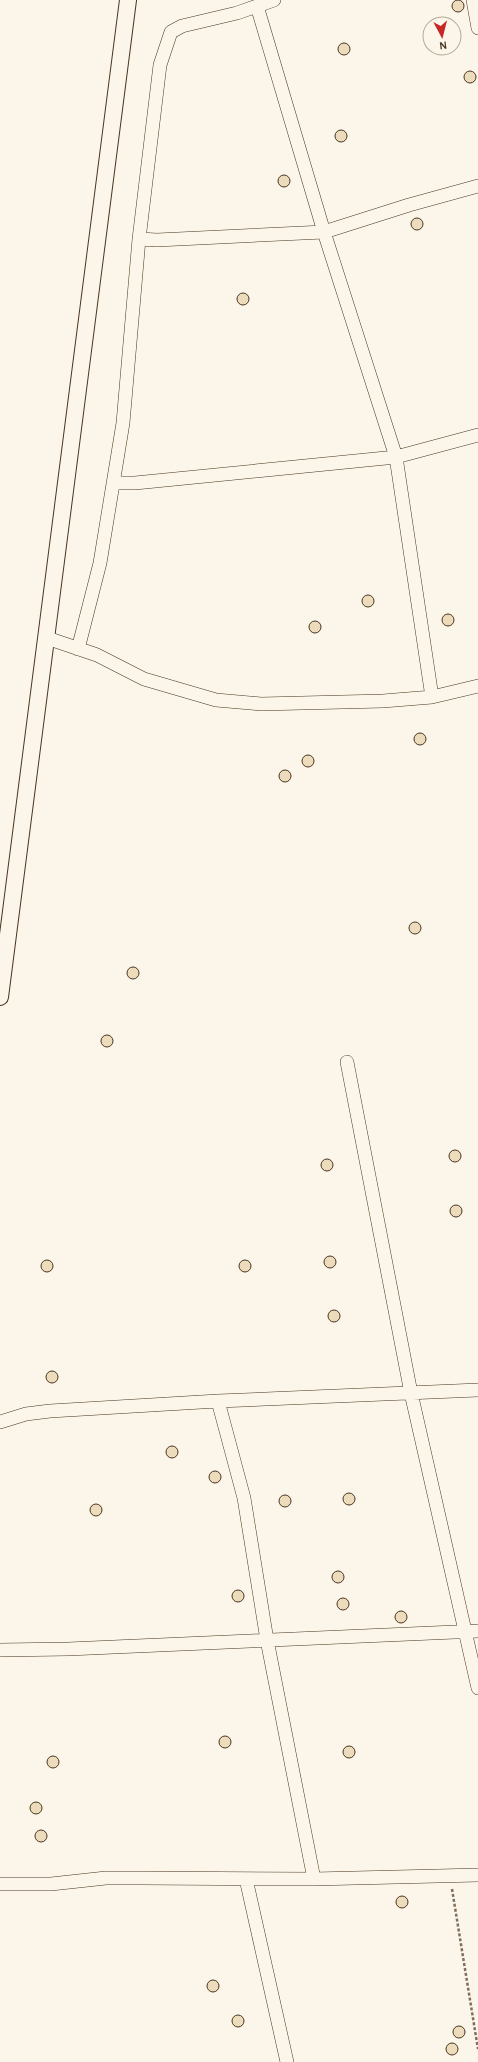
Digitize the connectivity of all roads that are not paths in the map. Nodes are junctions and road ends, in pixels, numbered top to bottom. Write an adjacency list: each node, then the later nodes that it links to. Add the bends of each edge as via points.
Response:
1 (128, 0): 12 (street)
2 (274, 0): 4 (street)
3 (473, 0): 5 (street)
4 (257, 6): 7 (street); 8 (street, via 182,26 171,32 160,65)
5 (478, 28)
6 (478, 186): 7 (street)
7 (324, 232): 8 (street); 10 (street)
8 (139, 239): 11 (street, via 123,423)
9 (478, 435): 10 (street)
10 (396, 457): 11 (street); 15 (street)
11 (114, 483): 13 (street, via 100,563)
12 (47, 638): 13 (street); 16 (street)
13 (78, 649): 15 (street, via 97,655 144,678 216,700 261,704 383,702)
14 (478, 686): 15 (street)
15 (432, 697)
16 (0, 998)
17 (347, 1062): 19 (street)
18 (478, 1390): 19 (street)
19 (411, 1394): 20 (street); 22 (street)
20 (218, 1401): 21 (street, via 50,1411 26,1414); 23 (street, via 244,1498)
21 (0, 1422)
22 (472, 1631): 23 (street); 25 (street)
23 (267, 1640): 24 (street); 28 (street)
24 (0, 1650)
25 (478, 1688)
26 (478, 1875): 28 (street)
27 (246, 1879): 28 (street); 29 (street, via 106,1878 51,1884); 30 (street)
28 (314, 1879)
29 (0, 1884)
30 (287, 2062)

